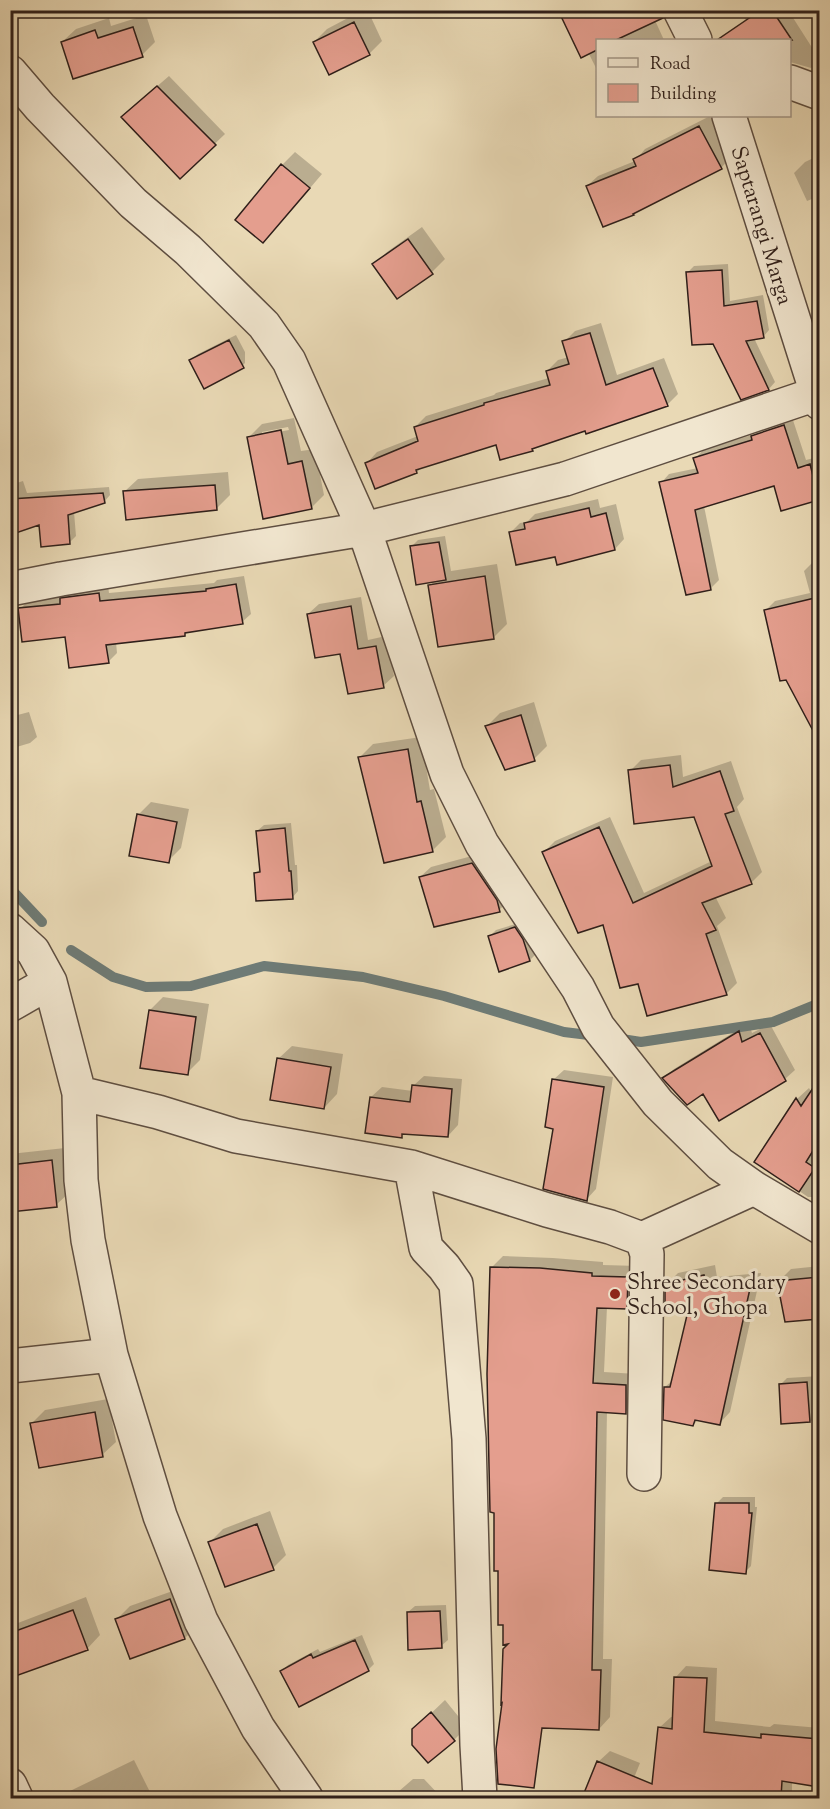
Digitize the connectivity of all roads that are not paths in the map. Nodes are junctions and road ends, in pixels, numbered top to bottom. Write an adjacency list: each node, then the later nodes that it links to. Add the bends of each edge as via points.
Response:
1 (680, 10): 2 (street)
2 (694, 39)
3 (10, 72): 8 (street, via 133,203 188,250 264,325 289,361)
4 (791, 83): 5 (street)
5 (819, 93)
6 (729, 117): 7 (street, Saptarangi Marga)
7 (818, 399): 8 (street, via 565,479)
8 (364, 529): 9 (street); 15 (street, via 447,774 482,844 620,1057 681,1126 720,1164)
9 (10, 589)
10 (10, 930): 11 (street, via 33,951)
11 (50, 982): 12 (street); 13 (street)
12 (10, 1005)
13 (79, 1093): 14 (street, via 237,1136); 18 (street, via 81,1180 88,1240)
14 (411, 1167): 17 (street); 24 (street, via 426,1248 456,1284 469,1439)
15 (754, 1188): 16 (street); 17 (street)
16 (819, 1227)
17 (642, 1239): 20 (street, via 647,1254)
18 (111, 1355): 19 (street); 23 (street, via 160,1516 201,1621 258,1728)
19 (10, 1366)
20 (644, 1474)
21 (10, 1785): 22 (street)
22 (16, 1798)
23 (306, 1798)
24 (480, 1798)

